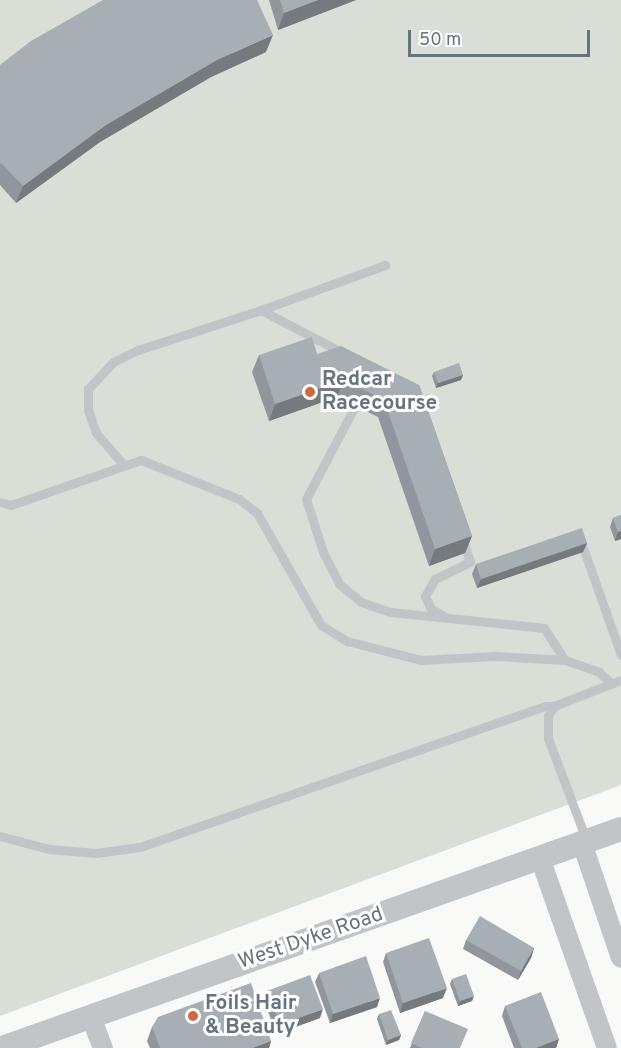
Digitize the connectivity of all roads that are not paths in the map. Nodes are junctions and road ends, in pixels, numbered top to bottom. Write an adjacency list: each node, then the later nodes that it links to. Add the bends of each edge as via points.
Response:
1 (385, 265): 2 (lane)
2 (261, 310): 3 (lane); 5 (lane, via 138,350 113,362 101,373 88,389 88,410 96,433)
3 (355, 359)
4 (355, 406): 9 (lane, via 307,491 323,552 339,584 361,602 390,612)
5 (123, 464): 6 (lane, via 11,505); 11 (lane, via 141,460 239,499 257,513 321,625 346,641 421,660 495,656)
6 (0, 502)
7 (577, 532): 10 (lane)
8 (461, 533): 9 (lane, via 470,562 435,579 426,596 431,609)
9 (444, 616): 11 (lane, via 544,628)
10 (621, 656)
11 (565, 660): 12 (lane)
12 (616, 681): 13 (lane)
13 (554, 706): 15 (lane, via 140,847 96,853 49,849); 16 (lane, via 548,716 548,738)
14 (621, 830): 16 (street, West Dyke Road)
15 (0, 836)
16 (585, 842): 17 (street, West Dyke Road); 18 (street)
17 (540, 858): 19 (street, West Dyke Road); 22 (street)
18 (621, 958)
19 (91, 1017): 20 (street, West Dyke Road); 21 (street)
20 (2, 1048)
21 (103, 1048)
22 (607, 1048)

